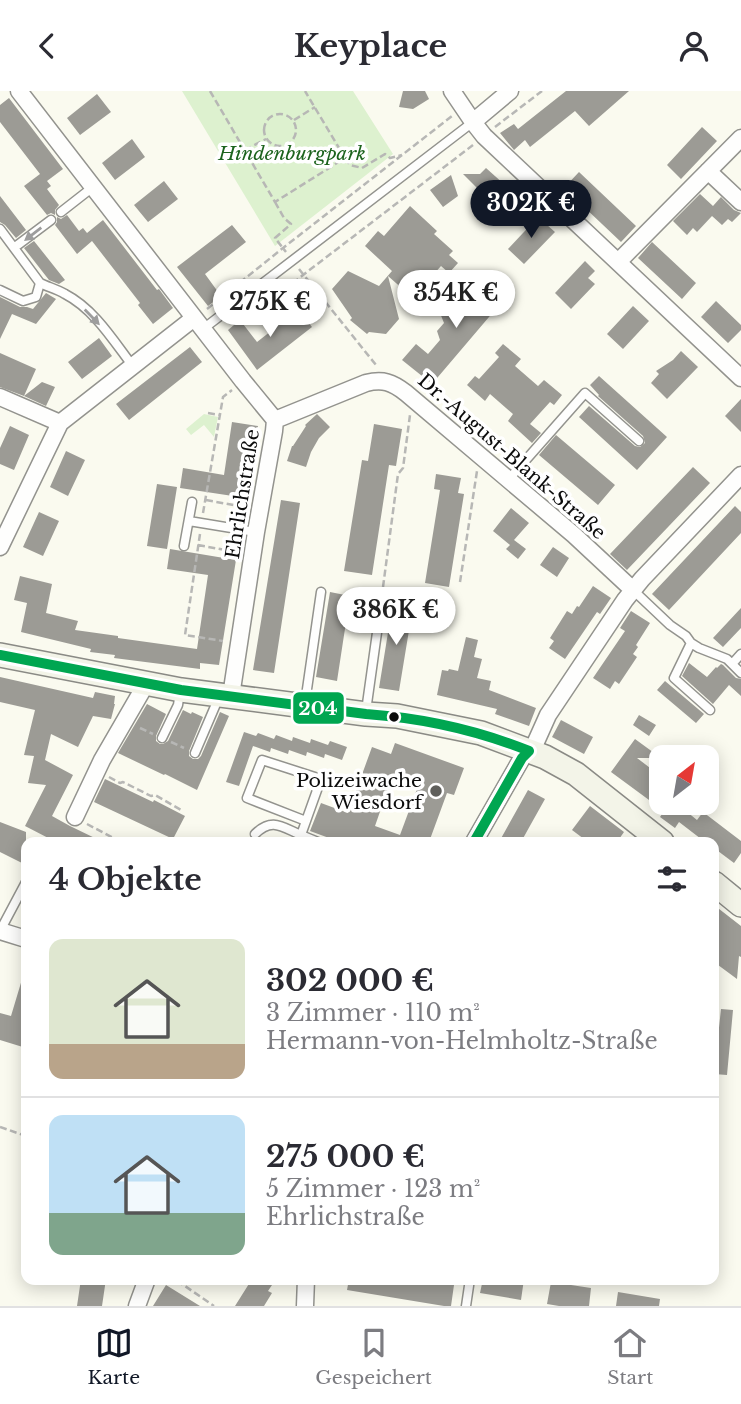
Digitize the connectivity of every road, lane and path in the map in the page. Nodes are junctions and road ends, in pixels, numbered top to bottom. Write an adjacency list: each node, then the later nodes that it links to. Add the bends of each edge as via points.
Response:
1 (19, 91): 19 (street, Ehrlichstraße)
2 (210, 91): 14 (path)
3 (305, 91): 7 (path)
4 (452, 91): 10 (street)
5 (510, 91): 10 (street)
6 (542, 91): 11 (path)
7 (315, 107): 9 (path); 16 (path)
8 (455, 114): 15 (path)
9 (293, 120): 13 (path, via 279,113 269,117 263,127); 13 (path, via 295,138 286,145 275,146)
10 (473, 123): 11 (street); 17 (lane)
11 (484, 136): 27 (street); 28 (path)
12 (741, 138): 18 (street)
13 (265, 139): 14 (path)
14 (245, 151): 20 (path)
15 (403, 155): 16 (path, via 390,158 385,154 362,168); 17 (path); 32 (path, via 283,248)
16 (345, 158): 20 (path)
17 (413, 167): 32 (lane)
18 (708, 171): 21 (street); 27 (street)
19 (93, 187): 22 (lane); 32 (street, Ehrlichstraße)
20 (275, 202): 25 (path, via 291,224)
21 (741, 202)
22 (61, 212)
23 (51, 220): 26 (lane, one-way to 26)
24 (0, 229): 26 (lane)
25 (275, 238)
26 (15, 247): 29 (lane)
27 (618, 262): 34 (street)
28 (303, 275): 31 (path, via 254,315); 36 (path)
29 (40, 283): 30 (lane, via 36,297 23,301); 33 (lane, one-way to 33, via 81,305)
30 (0, 290)
31 (240, 316)
32 (200, 320): 33 (street); 35 (street, Ehrlichstraße)
33 (132, 365): 42 (street)
34 (741, 378)
35 (243, 381): 40 (path, via 223,397); 41 (street, Ehrlichstraße)
36 (385, 381): 38 (street, Dr.-August-Blank-Straße); 41 (street, via 366,383)
37 (0, 397): 42 (street)
38 (412, 398): 44 (street, Dr.-August-Blank-Straße); 60 (path)
39 (208, 413): 40 (path)
40 (220, 415): 47 (path)
41 (275, 419): 49 (street, Ehrlichstraße)
42 (60, 423): 54 (street)
43 (639, 441): 46 (lane, via 584,393)
44 (485, 460): 46 (street, Dr.-August-Blank-Straße); 57 (path, via 477,469)
45 (741, 475): 58 (street)
46 (508, 480): 58 (street, Dr.-August-Blank-Straße)
47 (206, 500): 49 (path); 51 (path)
48 (192, 502): 50 (lane)
49 (260, 510): 52 (street, Ehrlichstraße)
50 (189, 521): 51 (lane); 55 (lane)
51 (202, 523): 52 (lane); 53 (path)
52 (257, 532): 56 (street, Ehrlichstraße)
53 (198, 545): 56 (path); 61 (path, via 185,635)
54 (0, 547)
55 (184, 547)
56 (253, 555): 61 (street, Ehrlichstraße)
57 (460, 582)
58 (633, 590): 62 (lane); 75 (street, via 548,715)
59 (321, 592): 70 (lane)
60 (382, 597): 72 (lane)
61 (239, 643): 69 (street, Ehrlichstraße)
62 (691, 643): 65 (lane); 71 (lane, via 674,678)
63 (741, 654): 65 (lane)
64 (0, 655): 67 (street)
65 (732, 664): 66 (lane)
66 (741, 673)
67 (146, 684): 68 (street); 73 (street)
68 (181, 689): 69 (street); 74 (lane)
69 (226, 695): 70 (street); 76 (lane)
70 (305, 705): 72 (street)
71 (710, 710)
72 (366, 714): 75 (street, via 467,730)
73 (125, 721): 74 (path); 77 (street)
74 (162, 738): 76 (path)
75 (529, 751): 85 (street); 86 (street, via 576,774)
76 (195, 753)
77 (97, 772): 78 (path); 79 (street)
78 (181, 810)
79 (75, 817): 83 (path)
80 (306, 821): 80 (lane, via 321,779 262,760 247,798); 82 (lane)
81 (255, 834): 82 (lane, via 272,824)
82 (301, 835): 84 (lane)
83 (112, 837)
84 (306, 837)
85 (477, 837)
86 (656, 837)
87 (21, 891): 88 (lane)
88 (0, 931): 89 (street)
89 (21, 937)
90 (0, 1127): 91 (path)
91 (21, 1134)
92 (145, 1285): 96 (street)
93 (185, 1285): 97 (path)
94 (306, 1285): 98 (street)
95 (469, 1285): 99 (lane)
96 (137, 1306)
97 (215, 1306)
98 (305, 1306)
99 (466, 1306)

